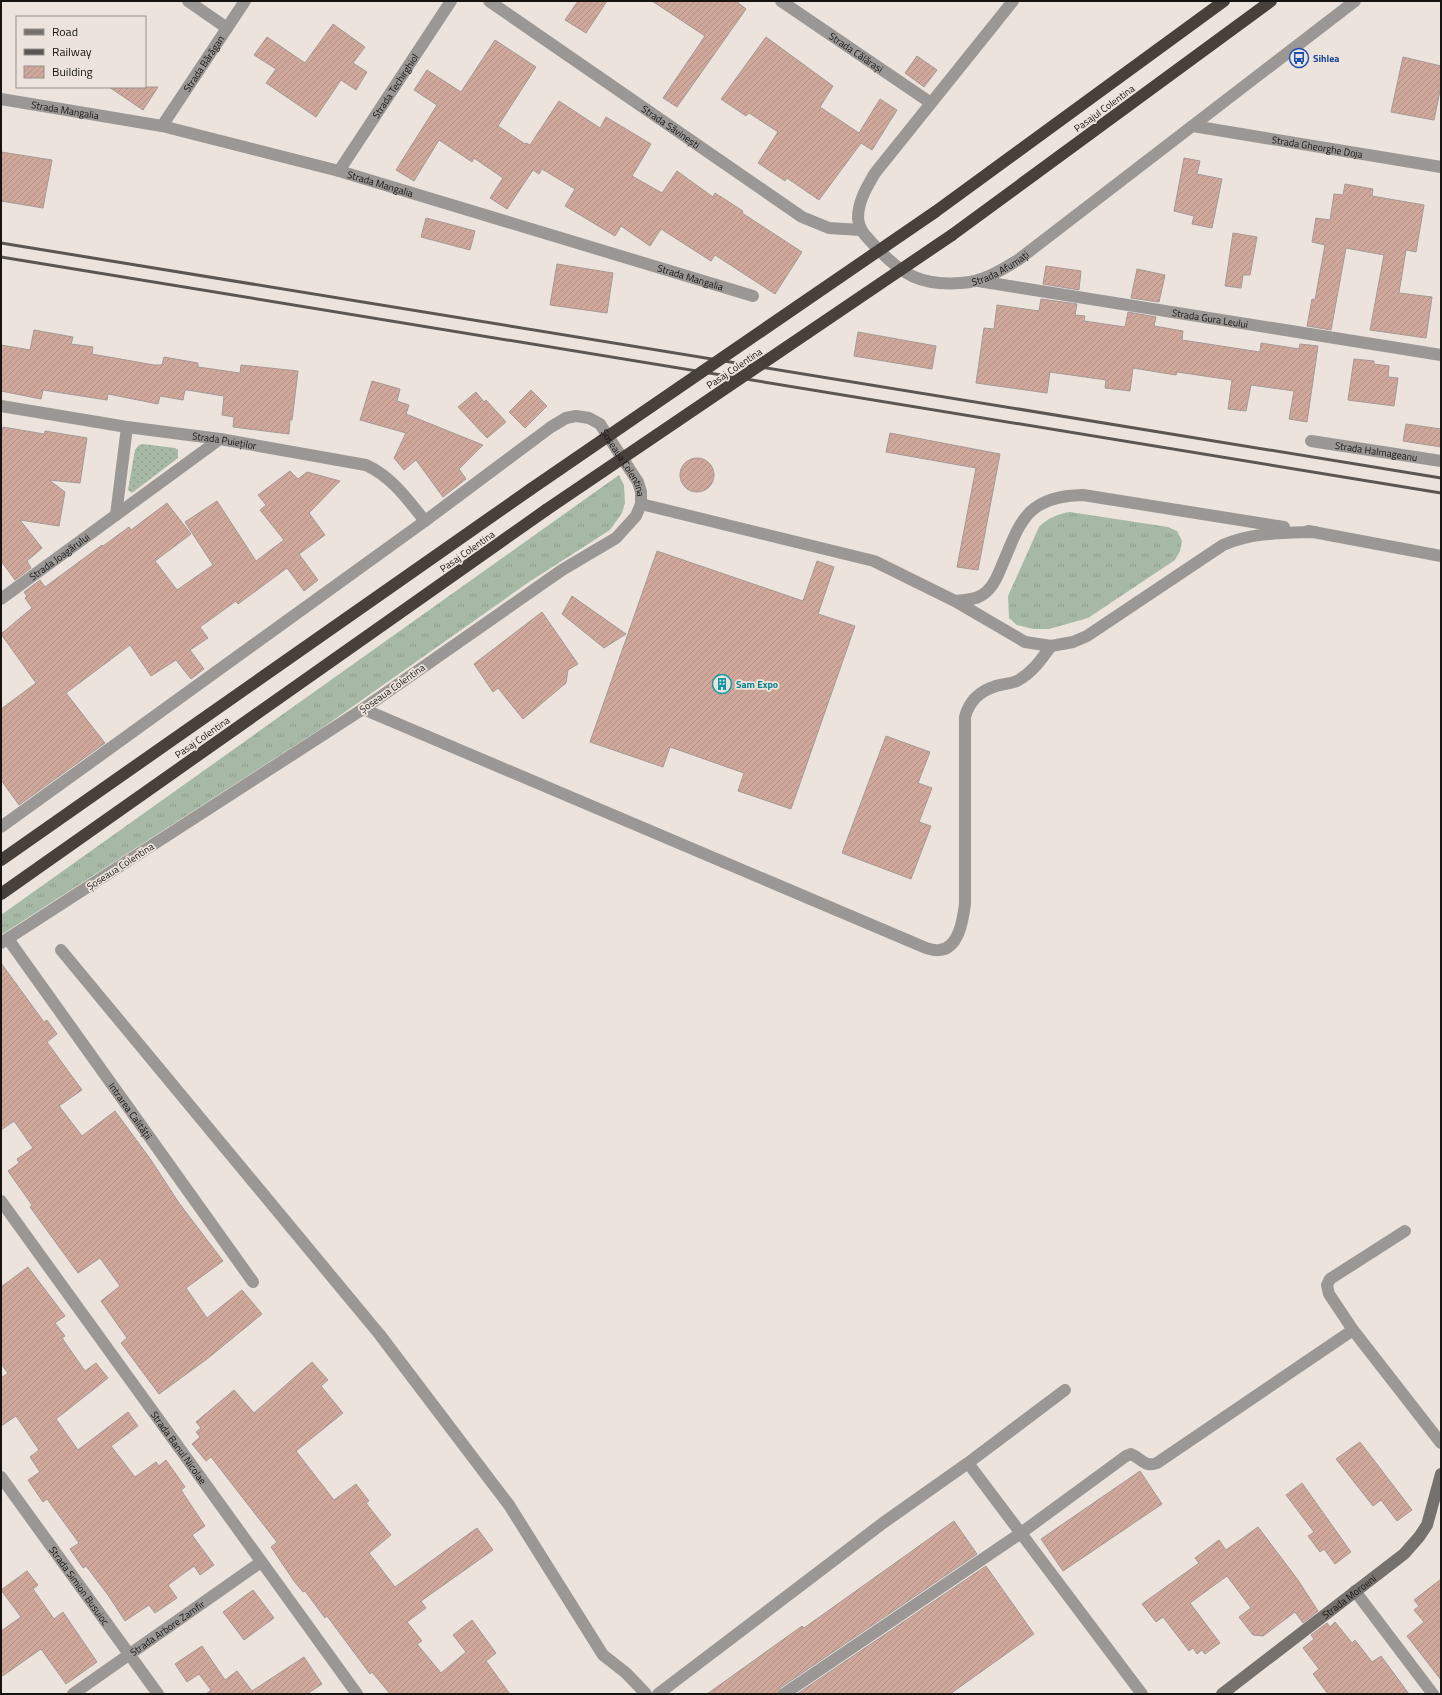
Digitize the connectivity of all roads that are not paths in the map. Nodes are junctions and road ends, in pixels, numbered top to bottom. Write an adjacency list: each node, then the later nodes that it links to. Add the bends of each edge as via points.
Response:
1 (188, 1): 10 (street)
2 (245, 1): 10 (street, Strada Bărăgan)
3 (451, 1): 16 (street, Strada Techirghiol)
4 (489, 1): 18 (street, Strada Săvinești, via 802,216 829,228)
5 (781, 1): 12 (street, Strada Călărași)
6 (1013, 1): 12 (street)
7 (1224, 1): 17 (highway, Pasajul Colentina)
8 (1271, 1): 19 (highway, Pasajul Colentina)
9 (1355, 1): 14 (street, Strada Afumați)
10 (227, 28): 13 (street, Strada Bărăgan)
11 (1, 99): 13 (street, Strada Mangalia)
12 (931, 103): 18 (street, via 875,173 867,187 859,205)
13 (162, 126): 16 (street, Strada Mangalia)
14 (1193, 126): 15 (street, Strada Gheorghe Doja); 20 (street, Strada Afumați, via 1018,260)
15 (1441, 167)
16 (339, 171): 21 (street, Strada Mangalia)
17 (935, 212): 38 (highway, Pasaj Colentina, bridge, via 531,489)
18 (860, 230): 20 (street, Strada Afumați, via 893,264 909,276 943,284)
19 (952, 235): 39 (highway, Pasaj Colentina, bridge, via 546,510)
20 (978, 281): 22 (street, Strada Gura Leului)
21 (753, 296)
22 (1441, 355)
23 (1, 406): 24 (street, Strada Puieților)
24 (127, 427): 25 (street, Strada Puieților); 29 (street)
25 (220, 439): 29 (street, Strada Joagărului); 30 (street, Strada Puieților, via 366,465 381,472 394,484)
26 (1311, 441): 27 (street, Strada Halmageanu)
27 (1441, 461)
28 (641, 504): 30 (street, Șoseaua Colentina, via 638,482 600,424 589,418 576,416 551,426); 34 (street, via 874,561); 36 (street, Șoseaua Colentina, via 636,516 616,538 562,570)
29 (116, 515): 33 (street, Strada Joagărului)
30 (425, 521): 37 (street, Șoseaua Colentina)
31 (1316, 532): 32 (street); 34 (street, via 1083,494 1066,495 1051,499 1023,518 996,580 989,590 982,596); 35 (street, via 1269,533 1223,545 1087,636 1073,642)
32 (1441, 556)
33 (1, 599)
34 (955, 601): 35 (street, via 1019,639 1040,646)
35 (1050, 646): 36 (street, via 1030,672 1016,682 984,691 974,698 967,708 965,904 955,940 948,947 938,950 919,945)
36 (362, 709): 40 (street, Șoseaua Colentina)
37 (1, 827)
38 (1, 860)
39 (1, 894)
40 (5, 941): 44 (street, Intrarea Calității)
41 (61, 950): 58 (street, via 380,1335 508,1505 603,1655 626,1673)
42 (1, 1201): 52 (street, Strada Banul Nicolae)
43 (1405, 1231): 45 (street, via 1330,1278 1327,1285 1329,1294)
44 (253, 1282)
45 (1353, 1330): 47 (street); 51 (street, via 1157,1463 1146,1464 1136,1456 1126,1456)
46 (1065, 1390): 48 (street)
47 (1441, 1443)
48 (968, 1463): 51 (street); 59 (street, via 883,1523)
49 (1441, 1474): 53 (street, Strada Moroeni, via 1427,1525 1419,1538 1404,1554)
50 (1, 1477): 54 (street, Strada Simion Busuioc)
51 (1021, 1534): 60 (street); 61 (street)
52 (261, 1562): 54 (street, Strada Arbore Zamfir); 57 (street, Strada Banul Nicolae)
53 (1355, 1591): 62 (street, Strada Moroeni); 63 (street)
54 (130, 1654): 55 (street, Strada Arbore Zamfir); 56 (street, Strada Simion Busuioc)
55 (73, 1694)
56 (158, 1694)
57 (357, 1694)
58 (646, 1694)
59 (658, 1694)
60 (784, 1694)
61 (1142, 1694)
62 (1222, 1694)
63 (1433, 1694)

